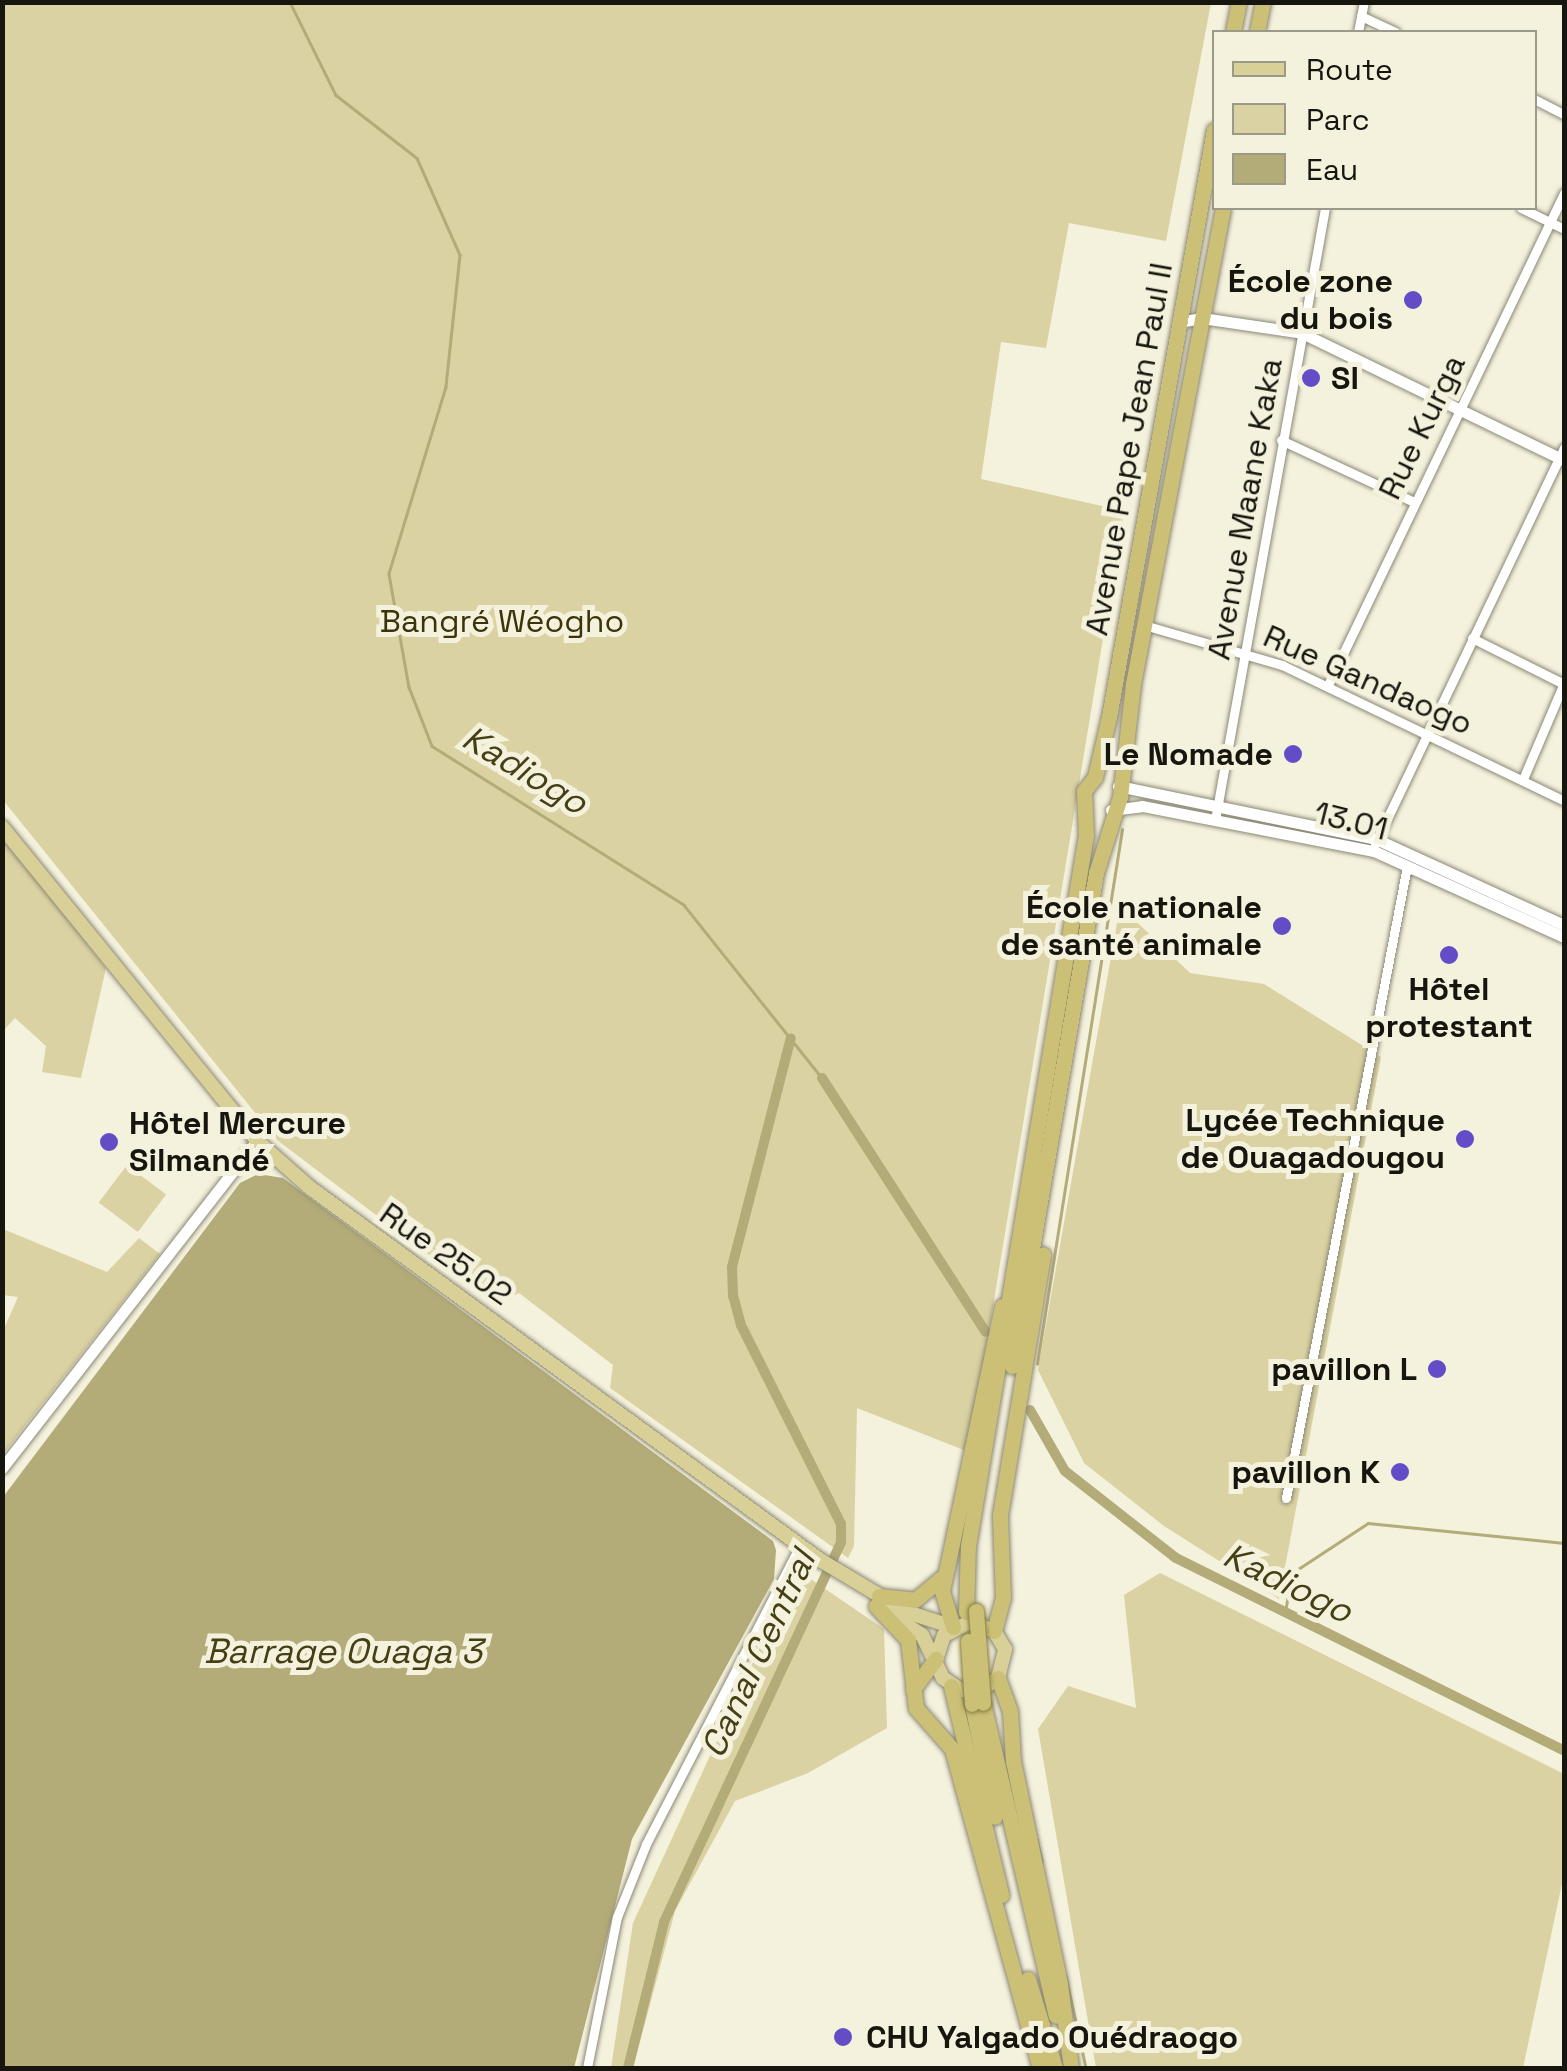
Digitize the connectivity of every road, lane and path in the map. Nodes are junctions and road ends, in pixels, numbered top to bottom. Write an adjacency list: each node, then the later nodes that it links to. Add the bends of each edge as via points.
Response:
1 (1239, 2): 5 (highway)
2 (1262, 2): 6 (highway)
3 (1364, 2): 4 (street)
4 (1361, 16): 7 (street); 8 (street)
5 (1234, 30)
6 (1256, 30)
7 (1358, 30)
8 (1392, 30)
9 (1537, 101): 10 (street)
10 (1564, 114)
11 (1212, 141): 19 (highway, Avenue Pape Jean Paul II)
12 (1564, 193): 16 (street, Rue Kurga)
13 (1223, 210): 18 (highway, Avenue Pape Jean Paul II)
14 (1325, 210): 20 (street, Avenue Maane Kaka)
15 (1525, 210): 16 (street)
16 (1550, 222): 17 (street); 21 (street, Rue Kurga)
17 (1564, 229)
18 (1202, 318): 19 (street); 20 (street); 25 (highway, Avenue Pape Jean Paul II)
19 (1179, 322): 31 (highway, Avenue Pape Jean Paul II)
20 (1302, 333): 21 (street); 22 (street, Avenue Maane Kaka)
21 (1460, 408): 23 (street); 24 (street, Rue Kurga)
22 (1282, 440): 24 (street); 27 (street, Avenue Maane Kaka)
23 (1563, 455): 26 (street)
24 (1412, 500): 29 (street, Rue Kurga)
25 (1144, 625): 27 (street, Rue Gandaogo); 33 (highway, Avenue Pape Jean Paul II)
26 (1472, 638): 28 (street); 30 (street)
27 (1246, 652): 29 (street, Rue Gandaogo); 37 (street, Avenue Maane Kaka)
28 (1564, 683): 32 (street)
29 (1328, 685): 30 (street, Rue Gandaogo)
30 (1426, 734): 32 (street, Rue Gandaogo); 39 (street)
31 (1095, 778): 33 (highway, via 1108,777); 35 (highway, Avenue Pape Jean Paul II, via 1084,790)
32 (1524, 779): 34 (street, Rue Gandaogo)
33 (1118, 786): 36 (highway, Avenue Pape Jean Paul II); 37 (street, 13.01)
34 (1564, 800)
35 (1089, 807): 36 (highway); 43 (highway, Avenue Pape Jean Paul II)
36 (1111, 810): 37 (street, 13.01, via 1142,806); 44 (highway, Avenue Pape Jean Paul II)
37 (1216, 815): 39 (street, 13.01)
38 (2, 827): 45 (main road, Rue 25.02)
39 (1375, 845): 40 (street, 13.01); 41 (street, 13.01)
40 (1406, 866): 42 (street, 13.01); 47 (street)
41 (1564, 924)
42 (1564, 937)
43 (1038, 1129): 49 (highway); 51 (highway, via 968,1546)
44 (1056, 1136): 51 (highway); 53 (highway, via 1028,1363 1000,1515 1004,1598)
45 (257, 1141): 46 (street); 48 (main road, Rue 25.02, via 360,1227)
46 (2, 1468)
47 (1286, 1498)
48 (800, 1545): 50 (main road, Rue 25.02); 59 (street, via 646,1844 612,1934)
49 (948, 1555): 50 (highway, via 928,1593); 52 (highway, via 941,1604)
50 (878, 1601): 52 (main road, Rue 25.02); 54 (main road, Rue 25.02, via 915,1628); 57 (highway, via 908,1640)
51 (971, 1612): 58 (highway, bridge)
52 (953, 1627): 53 (main road, via 979,1622); 54 (main road)
53 (994, 1631): 55 (main road, via 1005,1649)
54 (936, 1660): 56 (main road); 57 (highway)
55 (998, 1678): 56 (main road, via 971,1692); 62 (highway, via 1010,1711 1013,1761 1060,1984)
56 (952, 1686): 61 (highway, via 1002,1896)
57 (911, 1692): 60 (highway, via 916,1708 952,1749)
58 (978, 1704): 61 (highway, via 976,1745); 62 (highway)
59 (586, 2068)
60 (1040, 2068)
61 (1055, 2068)
62 (1070, 2068)

